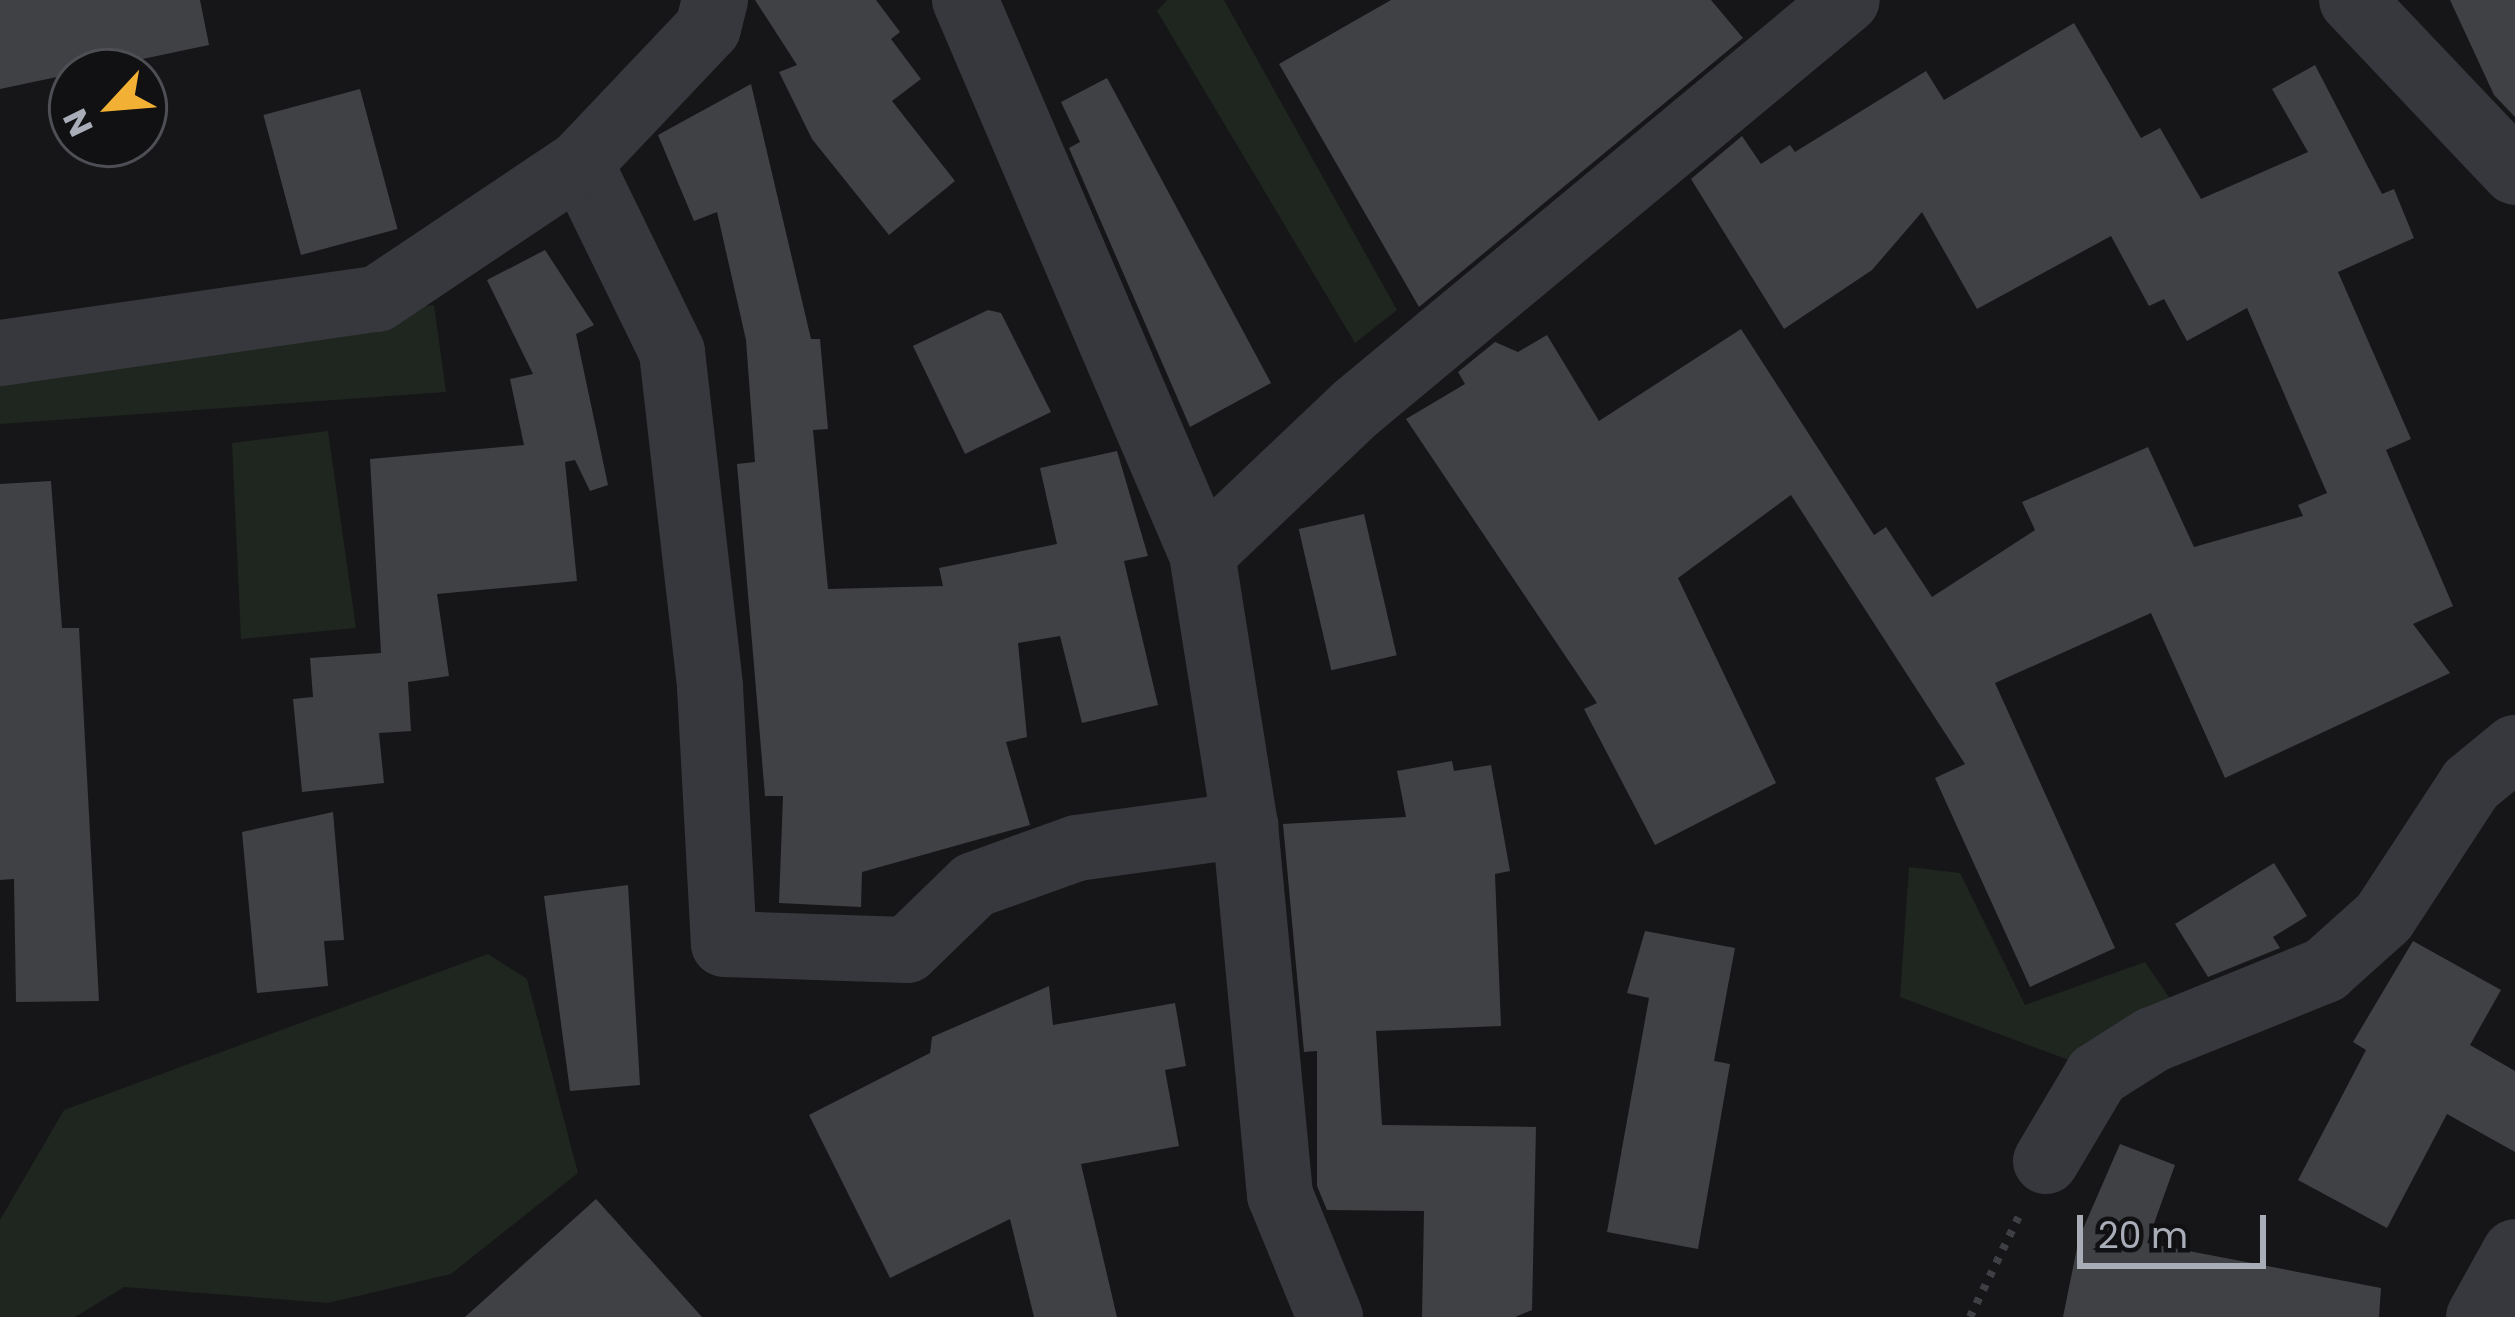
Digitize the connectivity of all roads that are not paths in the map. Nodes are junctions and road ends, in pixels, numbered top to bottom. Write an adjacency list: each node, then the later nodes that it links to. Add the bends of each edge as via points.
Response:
1 (715, 0): 5 (street, via 707,28)
2 (965, 0): 8 (street)
3 (1847, 0): 8 (street, via 1356,407)
4 (2352, 0): 6 (street)
5 (580, 163): 7 (street, via 377,298); 10 (street, via 672,352 710,687 724,944 907,950 974,885 1077,848)
6 (2515, 172)
7 (0, 353)
8 (1202, 554): 10 (street)
9 (2515, 748): 11 (street, via 2471,784 2384,917 2355,944 2325,970 2097,1075)
10 (1245, 825): 13 (street, via 1280,1195)
11 (2046, 1161)
12 (2515, 1252): 14 (street)
13 (1330, 1317)
14 (2479, 1317)

